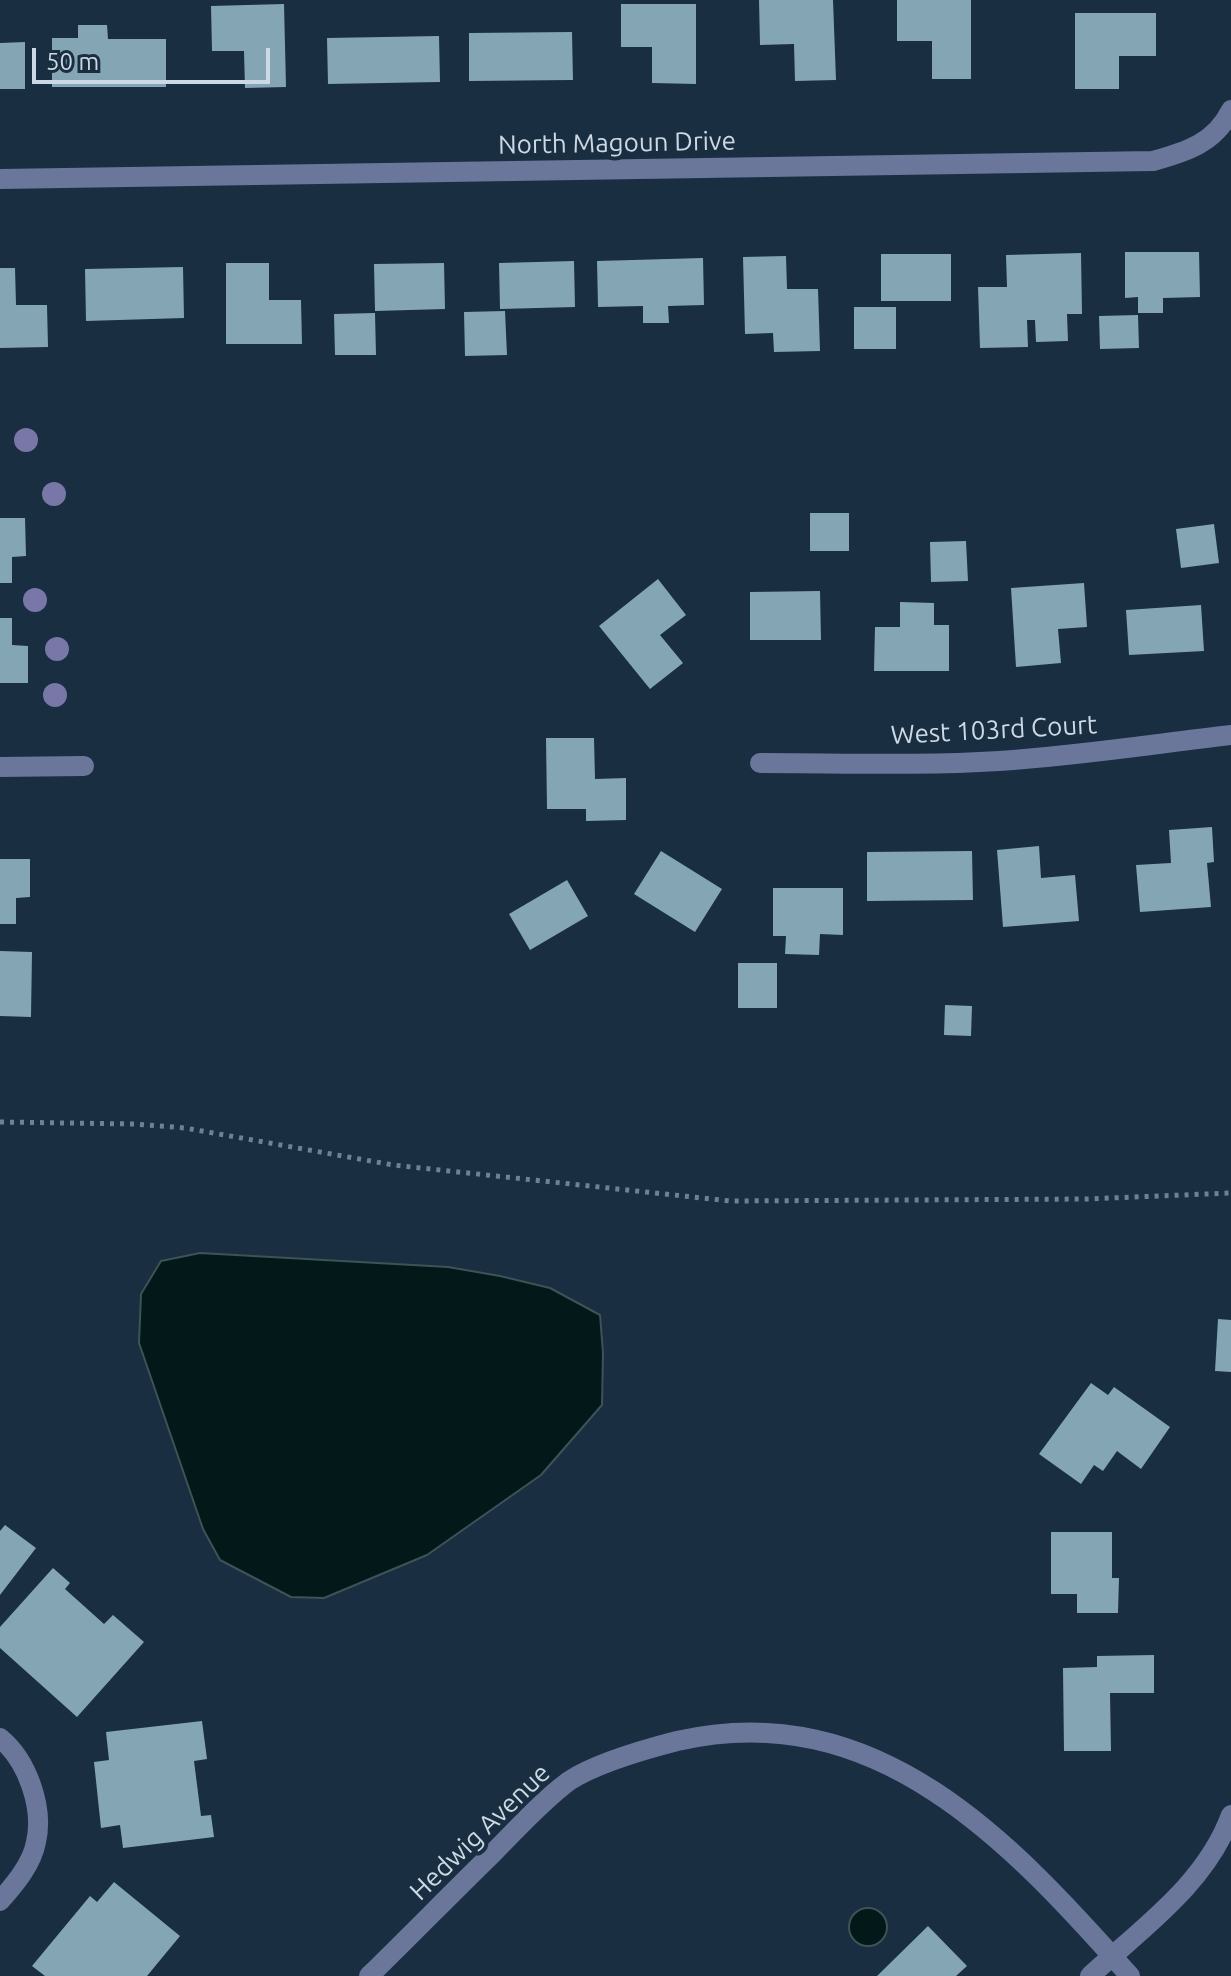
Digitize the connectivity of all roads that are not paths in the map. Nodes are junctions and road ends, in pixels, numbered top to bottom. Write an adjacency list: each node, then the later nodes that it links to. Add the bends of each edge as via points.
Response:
1 (1228, 117): 2 (street, North Magoun Drive, via 1206,141 1153,161)
2 (0, 179)
3 (1231, 735): 4 (street, West 103rd Court, via 998,761)
4 (760, 763)
5 (84, 766): 6 (street)
6 (0, 767)
7 (0, 1738): 9 (street, via 11,1746 29,1779 36,1801 37,1841 17,1882)
8 (1231, 1815): 10 (street, via 1196,1875)
9 (0, 1901)
10 (1112, 1956): 11 (street, Hedwig Avenue, via 1026,1864 920,1784 830,1743 747,1731 652,1747 570,1780); 12 (street); 13 (street, Hedwig Avenue)
11 (369, 1976)
12 (1090, 1976)
13 (1130, 1976)

